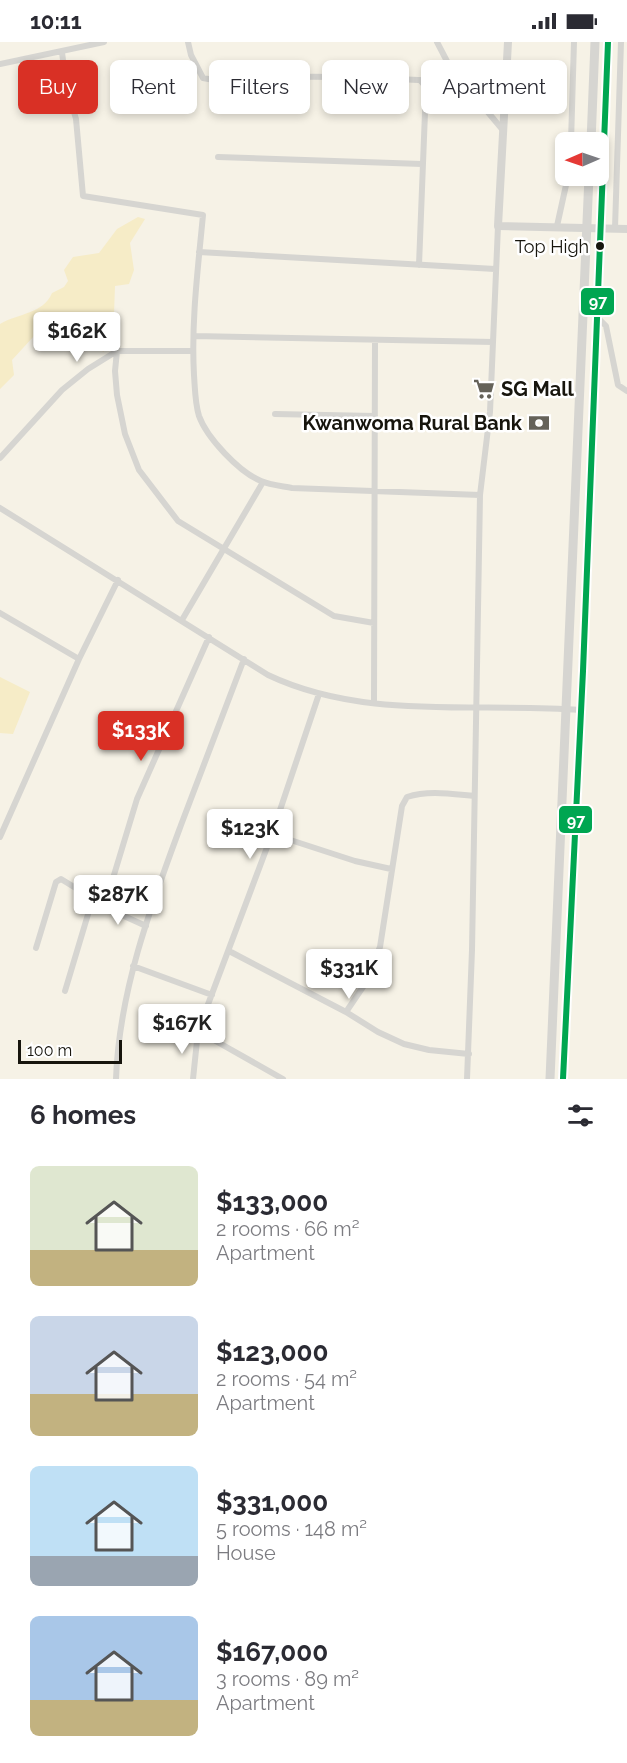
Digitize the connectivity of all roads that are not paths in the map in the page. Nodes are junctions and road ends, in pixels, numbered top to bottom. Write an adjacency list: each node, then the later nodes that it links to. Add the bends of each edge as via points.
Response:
1 (104, 42): 9 (street)
2 (188, 42): 16 (street, via 203,78 220,81 295,77 420,80 426,87)
3 (437, 42): 12 (street, via 450,67)
4 (508, 42): 12 (street)
5 (574, 42): 13 (street)
6 (595, 42): 14 (highway)
7 (608, 42): 22 (highway)
8 (621, 42): 23 (street)
9 (95, 43): 10 (street)
10 (62, 52): 11 (street); 25 (street, via 76,119 83,196 203,215)
11 (0, 64)
12 (502, 129): 19 (street)
13 (571, 132)
14 (591, 132)
15 (218, 157): 16 (street)
16 (422, 164): 26 (street)
17 (566, 186): 20 (street)
18 (590, 186): 21 (highway)
19 (498, 226): 20 (street); 27 (street)
20 (557, 226): 21 (street)
21 (588, 226): 22 (street); 53 (highway)
22 (599, 227): 23 (street); 28 (highway)
23 (615, 228): 24 (street)
24 (627, 229)
25 (199, 252): 26 (street); 29 (street)
26 (419, 265): 27 (street)
27 (495, 269): 31 (street)
28 (596, 316): 34 (street, via 606,326 618,385); 54 (highway)
29 (194, 336): 30 (street); 33 (street)
30 (375, 341): 31 (street); 36 (street)
31 (494, 342): 40 (street)
32 (117, 351): 33 (street); 37 (street, via 62,390); 42 (street, via 117,395 125,434 139,470 178,521)
33 (193, 351): 38 (street, via 200,418 227,456)
34 (627, 392)
35 (275, 414): 36 (street)
36 (375, 416): 39 (street)
37 (0, 458)
38 (263, 482): 39 (street, via 292,488); 42 (street)
39 (376, 493): 40 (street); 46 (street)
40 (480, 495): 52 (street)
41 (0, 508): 43 (street)
42 (223, 550): 45 (street); 46 (street, via 334,616)
43 (118, 580): 45 (street); 48 (street)
44 (0, 613): 48 (street)
45 (182, 620): 47 (street)
46 (374, 623): 51 (street)
47 (209, 637): 49 (street); 60 (street, via 137,799 115,876)
48 (79, 659): 56 (street)
49 (244, 659): 50 (street, via 268,675); 61 (street)
50 (318, 694): 51 (street); 57 (street)
51 (374, 703): 52 (street)
52 (476, 708): 53 (street); 55 (street)
53 (567, 709): 54 (street); 74 (highway)
54 (580, 710): 75 (highway)
55 (474, 796): 59 (street, via 435,793 407,797); 69 (street)
56 (2, 827): 58 (street)
57 (272, 834): 59 (street); 63 (street)
58 (0, 837)
59 (391, 870): 67 (street, via 380,947)
60 (102, 904): 61 (street); 62 (street, via 65,879 58,879); 65 (street, via 89,911)
61 (146, 926): 64 (street)
62 (36, 948)
63 (229, 951): 66 (street); 67 (street)
64 (133, 966): 66 (street); 70 (street)
65 (65, 991)
66 (212, 995): 68 (street)
67 (346, 1012): 69 (street, via 404,1044)
68 (198, 1031): 71 (street); 72 (street)
69 (469, 1054): 73 (street)
70 (116, 1079)
71 (193, 1079)
72 (283, 1079)
73 (467, 1079)
74 (550, 1079)
75 (563, 1079)

